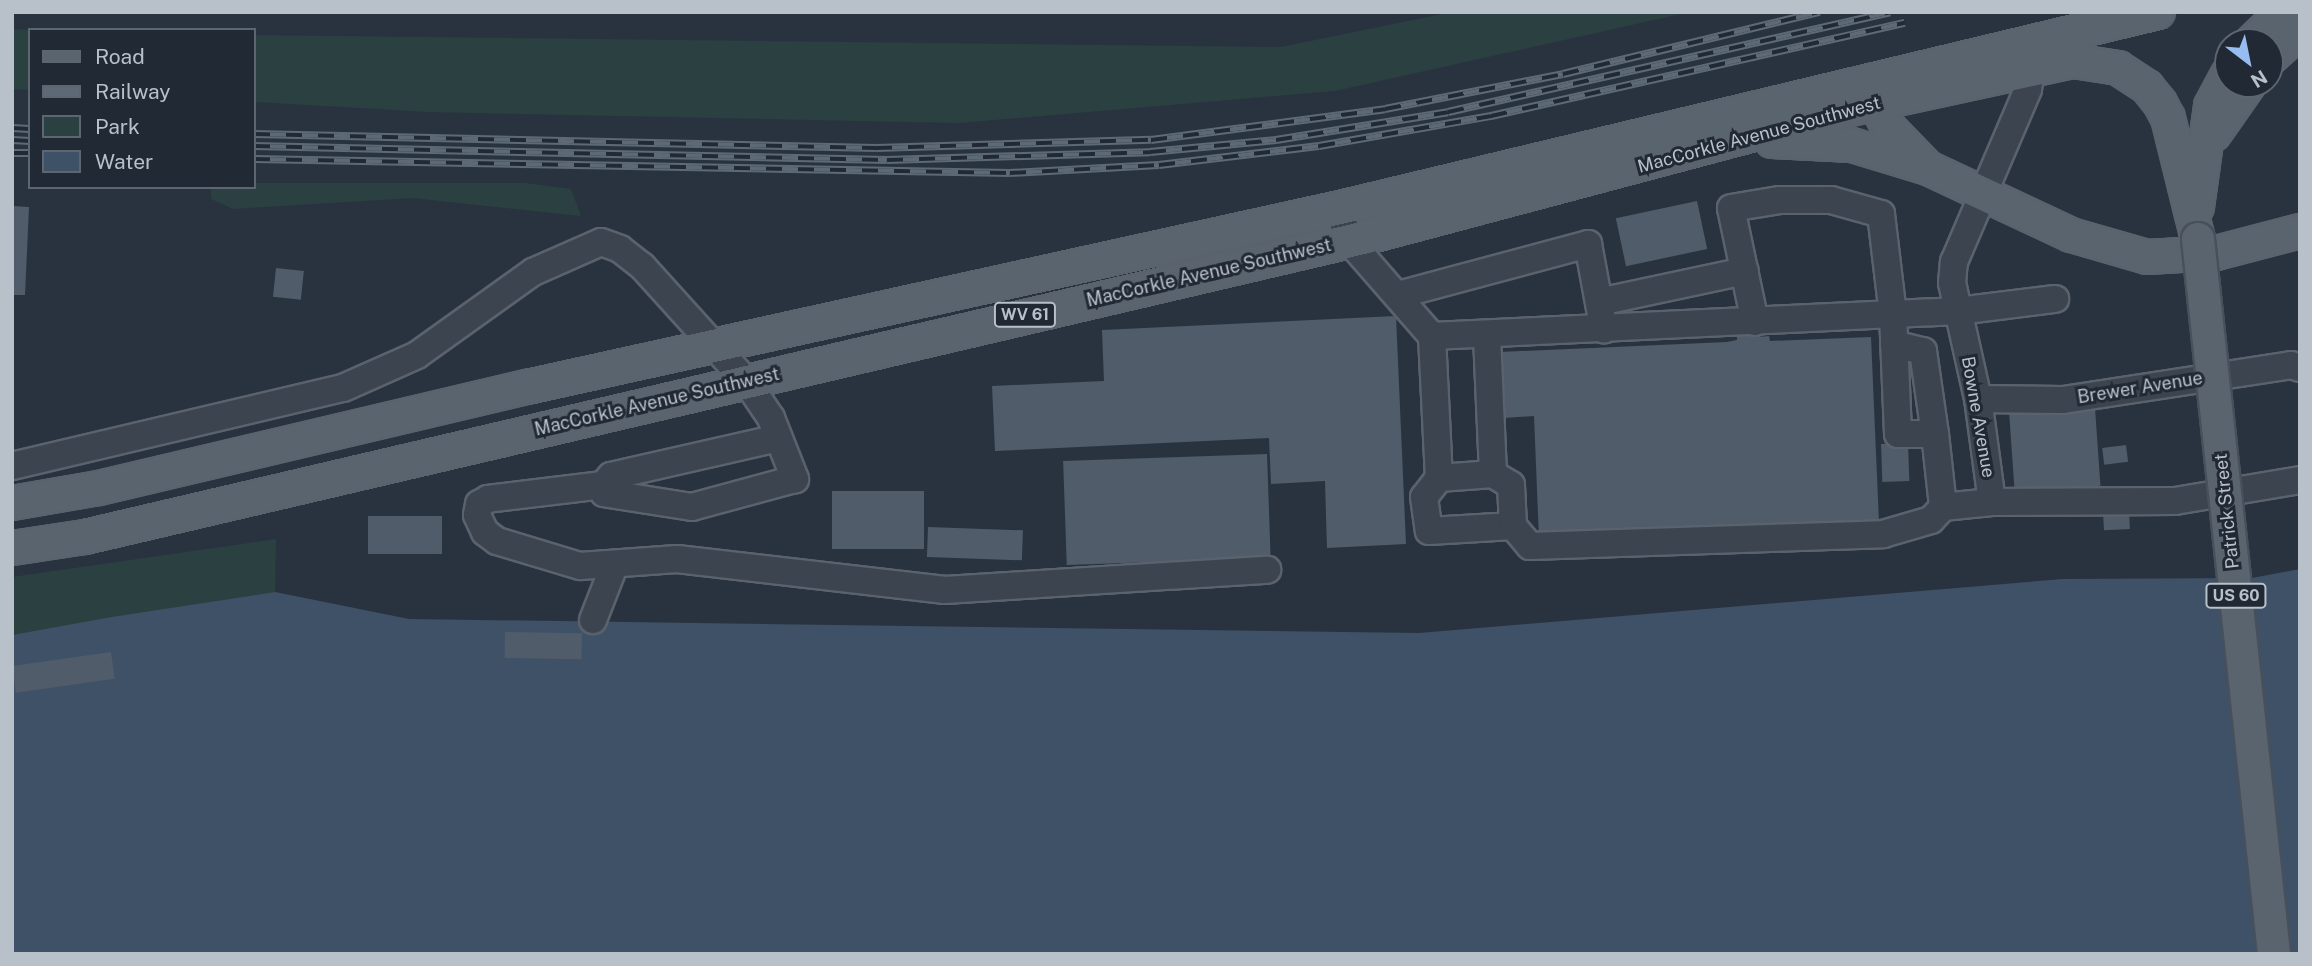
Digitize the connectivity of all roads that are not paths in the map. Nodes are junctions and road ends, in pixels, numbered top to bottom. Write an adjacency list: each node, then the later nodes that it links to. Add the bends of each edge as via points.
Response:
1 (2158, 12): 2 (main road)
2 (2034, 54): 3 (main road, MacCorkle Avenue Southwest / WV 61); 6 (main road, via 2089,61 2132,75); 9 (street, Bowne Avenue)
3 (1869, 92): 7 (main road, MacCorkle Avenue Southwest / WV 61); 8 (main road, via 1888,127); 10 (main road, MacCorkle Avenue Southwest / WV 61)
4 (2215, 98): 6 (main road, Patrick Street / US 60)
5 (2237, 98): 6 (main road, US 60)
6 (2195, 149): 43 (main road, Patrick Street / US 60, bridge, via 2198,239)
7 (1691, 151): 8 (main road, via 1795,139 1852,145); 12 (main road, MacCorkle Avenue Southwest / WV 61, via 1557,190)
8 (1928, 168): 9 (main road)
9 (1981, 194): 11 (main road, via 2107,249 2147,257 2216,253); 17 (street, Bowne Avenue, via 1954,262 1952,283)
10 (1340, 208): 12 (street); 24 (main road, MacCorkle Avenue Southwest / WV 61)
11 (2300, 231)
12 (1349, 241): 14 (street); 26 (main road, MacCorkle Avenue Southwest / WV 61)
13 (1745, 271): 16 (street); 18 (street, via 1731,208 1780,200 1831,200 1881,214); 19 (street)
14 (1398, 295): 16 (street, via 1588,244); 22 (street)
15 (2055, 299): 17 (street)
16 (1599, 302): 20 (street)
17 (1958, 311): 18 (street); 27 (street, Bowne Avenue)
18 (1893, 314): 19 (street); 23 (street)
19 (1755, 322): 20 (street)
20 (1604, 330): 21 (street)
21 (1487, 335): 22 (street); 31 (street)
22 (1432, 336): 32 (street)
23 (1894, 344): 28 (street, via 1923,351); 28 (street, via 1898,434)
24 (711, 347): 26 (street); 30 (street, via 642,266 620,248 601,242 533,272 417,355 343,388); 36 (main road, MacCorkle Avenue Southwest / WV 61, via 99,488)
25 (2300, 368): 27 (street, Brewer Avenue, via 2291,365 2063,400)
26 (746, 381): 29 (street, via 762,401); 39 (main road, MacCorkle Avenue Southwest / WV 61, via 98,534)
27 (1978, 399): 35 (street, Bowne Avenue)
28 (1935, 434): 37 (street)
29 (778, 438): 34 (street, via 611,476); 34 (street, via 795,479 692,507 614,497 604,493)
30 (12, 466)
31 (1493, 474): 32 (street); 38 (street, via 1511,485)
32 (1439, 478): 38 (street, via 1424,497 1429,531)
33 (2300, 480): 35 (street, Bowne Avenue, via 2175,501)
34 (603, 485): 40 (street, via 488,499 479,504 477,515 485,532 497,541 579,566)
35 (1992, 502): 37 (street)
36 (12, 503)
37 (1943, 507): 38 (street, via 1931,520 1883,534 1530,546)
38 (1513, 526)
39 (12, 548)
40 (614, 566): 41 (street, via 677,559 945,590); 42 (street)
41 (1267, 570)
42 (593, 620)
43 (2274, 954)

